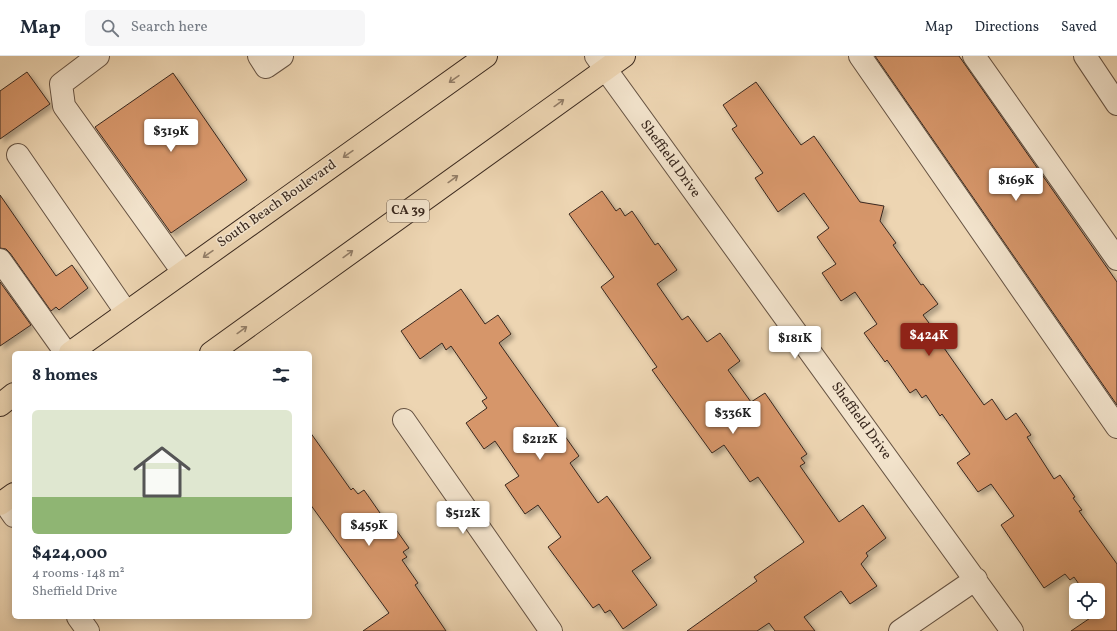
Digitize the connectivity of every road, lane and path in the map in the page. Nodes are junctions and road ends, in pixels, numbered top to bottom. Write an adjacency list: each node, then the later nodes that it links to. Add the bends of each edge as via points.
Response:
1 (98, 56): 14 (street, via 61,84 64,106)
2 (259, 56): 3 (street, via 266,67)
3 (282, 56)
4 (486, 56): 14 (main road, South Beach Boulevard, one-way to 14)
5 (624, 56): 9 (main road, CA 39)
6 (860, 56): 22 (street)
7 (974, 56): 12 (street)
8 (1085, 56): 10 (street)
9 (600, 63): 18 (main road, CA 39, one-way to 9); 23 (street, Sheffield Drive)
10 (1117, 104)
11 (18, 155): 15 (street)
12 (1117, 259)
13 (0, 260): 16 (street)
14 (183, 272): 15 (main road, South Beach Boulevard)
15 (126, 312): 17 (main road, South Beach Boulevard)
16 (65, 351)
17 (73, 351)
18 (214, 351)
19 (12, 396): 20 (main road)
20 (0, 405)
21 (404, 420): 26 (street)
22 (1117, 427)
23 (976, 579): 27 (street); 28 (street, Sheffield Drive)
24 (79, 619): 25 (street)
25 (88, 631)
26 (551, 631)
27 (900, 631)
28 (1012, 631)

